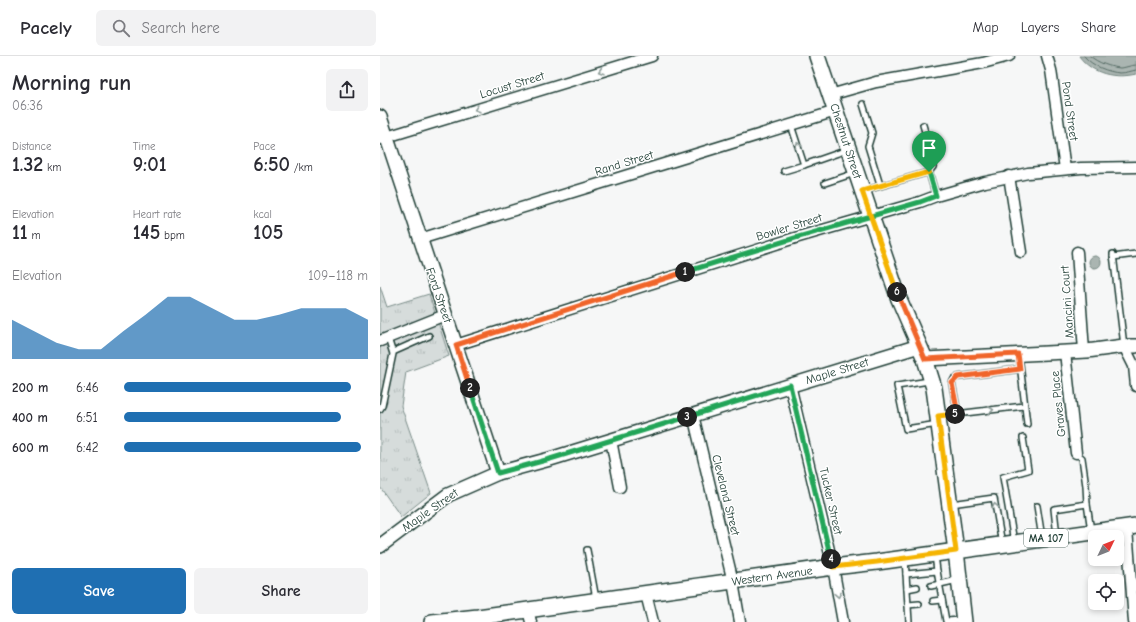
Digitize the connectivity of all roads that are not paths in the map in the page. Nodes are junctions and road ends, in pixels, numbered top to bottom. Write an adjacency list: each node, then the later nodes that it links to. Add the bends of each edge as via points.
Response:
1 (652, 56): 11 (street, Locust Street, one-way to 11)
2 (817, 56): 5 (main road, Chestnut Street)
3 (1009, 56): 5 (street, via 876,82)
4 (1047, 56): 15 (street, Pond Street)
5 (830, 95): 7 (main road, Chestnut Street)
6 (863, 104): 21 (lane, via 872,133 868,146)
7 (836, 112): 9 (street, Rand Street); 12 (main road, Chestnut Street)
8 (380, 117): 11 (street, Ford Street)
9 (791, 125): 13 (lane, one-way to 9); 25 (street, Rand Street)
10 (923, 125): 18 (lane, via 934,162)
11 (383, 138): 25 (street, Ford Street)
12 (848, 150): 13 (lane); 17 (main road, Chestnut Street)
13 (804, 164): 16 (lane)
14 (1136, 167): 15 (street, Bowler Street)
15 (1065, 169): 19 (street, Bowler Street)
16 (784, 171)
17 (856, 172): 20 (lane); 22 (main road, Chestnut Street)
18 (929, 172): 21 (lane); 23 (lane)
19 (1008, 176): 23 (street, Bowler Street); 26 (street)
20 (825, 183)
21 (880, 185): 22 (lane)
22 (862, 191): 24 (main road, Chestnut Street)
23 (936, 196): 24 (street, Bowler Street)
24 (871, 216): 32 (street, Bowler Street); 37 (main road, Chestnut Street, via 899,299)
25 (420, 239): 29 (street, Ford Street)
26 (1021, 252)
27 (1077, 252): 34 (street, Mancini Court)
28 (1136, 254): 33 (lane, via 1113,255)
29 (445, 315): 31 (street); 32 (street, Ford Street)
30 (429, 336): 35 (lane)
31 (384, 339): 35 (lane)
32 (456, 345): 52 (street, Ford Street)
33 (1130, 346): 34 (street, Maple Street); 42 (street)
34 (1084, 351): 36 (street, Maple Street)
35 (393, 352): 44 (lane)
36 (1065, 352): 38 (street, Maple Street); 51 (street, Graves Place)
37 (922, 353): 38 (street, Maple Street); 40 (main road, Chestnut Street); 41 (street, Maple Street)
38 (1018, 354): 39 (lane)
39 (1020, 369): 43 (lane); 45 (lane, via 958,377 952,383)
40 (931, 381): 47 (main road, Chestnut Street); 47 (lane, via 897,386 906,428)
41 (790, 385): 46 (street, Maple Street); 69 (street, Tucker Street)
42 (1136, 386)
43 (1024, 406): 45 (lane, one-way to 43); 48 (lane)
44 (380, 409)
45 (958, 414): 47 (lane)
46 (693, 415): 50 (street, Maple Street); 73 (street, Cleveland Street)
47 (939, 420): 54 (main road, Chestnut Street)
48 (1027, 424)
49 (1023, 438): 63 (lane, via 1028,470 1003,477)
50 (611, 440): 52 (street, Maple Street); 53 (street)
51 (1076, 453): 55 (lane, via 1082,458)
52 (498, 473): 64 (street, Maple Street, via 448,495)
53 (620, 487)
54 (950, 504): 63 (lane, one-way to 54, via 994,498); 66 (main road, Chestnut Street)
55 (1087, 504): 58 (lane); 61 (lane, via 1054,509)
56 (1037, 506): 62 (lane)
57 (1132, 527): 59 (main road, Western Avenue / MA 107); 92 (street)
58 (1091, 530)
59 (1107, 530)
60 (1088, 532): 61 (main road, Western Avenue / MA 107)
61 (1057, 537): 62 (main road, Western Avenue / MA 107)
62 (1042, 539): 63 (main road, Western Avenue / MA 107)
63 (1008, 544): 66 (main road, Western Avenue / MA 107)
64 (380, 546)
65 (588, 550): 79 (lane)
66 (956, 551): 67 (main road, Western Avenue / MA 107); 72 (main road, Chestnut Street)
67 (935, 554): 68 (main road, Western Avenue / MA 107); 70 (lane)
68 (905, 558): 69 (main road, Western Avenue / MA 107); 71 (lane)
69 (833, 567): 73 (main road, Western Avenue / MA 107); 89 (street, Tucker Street, one-way to 89)
70 (937, 571): 71 (lane); 74 (lane)
71 (906, 574): 77 (lane)
72 (960, 580): 74 (lane); 85 (main road, Chestnut Street)
73 (733, 582): 78 (main road, Western Avenue / MA 107); 88 (street, Cleveland Street)
74 (940, 584): 75 (lane); 80 (lane)
75 (931, 586)
76 (917, 588): 77 (lane)
77 (907, 589): 83 (lane)
78 (646, 594): 79 (main road, Western Avenue / MA 107); 87 (street)
79 (596, 600): 84 (main road, Western Avenue / MA 107)
80 (942, 600): 81 (lane); 91 (lane)
81 (933, 601)
82 (919, 604): 83 (lane)
83 (908, 605): 90 (lane)
84 (530, 616): 86 (main road, Western Avenue / MA 107)
85 (964, 621): 91 (lane)
86 (432, 622)
87 (653, 622)
88 (740, 622)
89 (843, 622)
90 (909, 622)
91 (944, 622)
92 (1134, 622)

